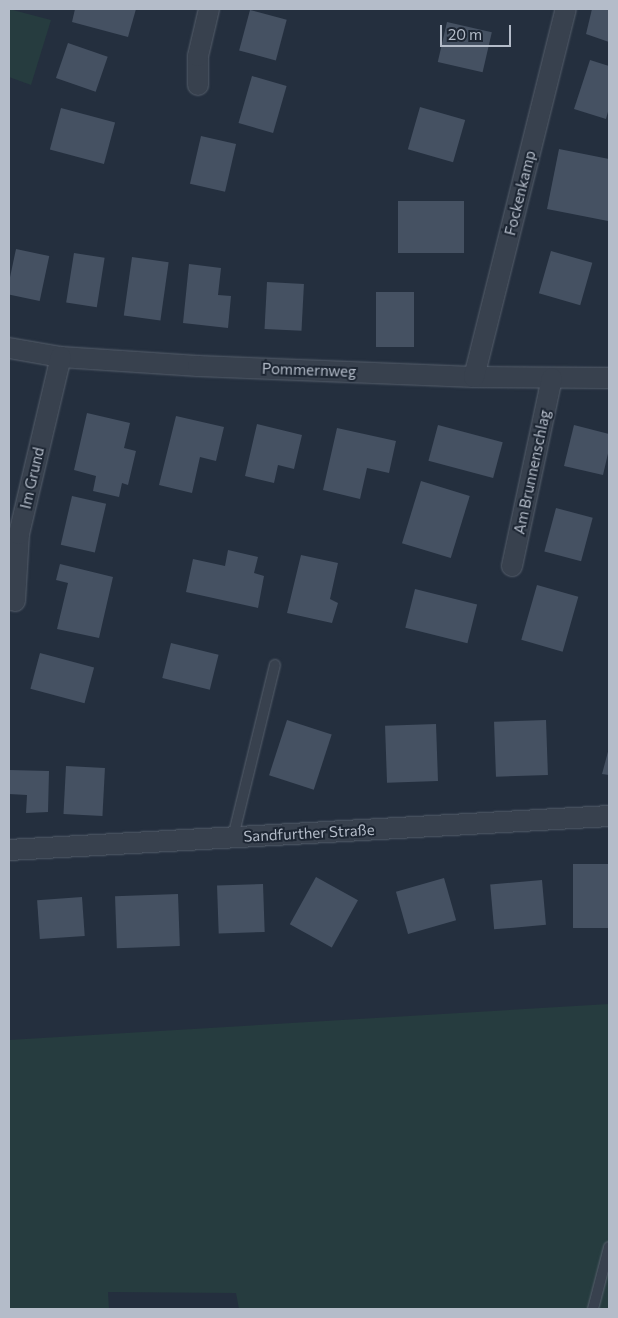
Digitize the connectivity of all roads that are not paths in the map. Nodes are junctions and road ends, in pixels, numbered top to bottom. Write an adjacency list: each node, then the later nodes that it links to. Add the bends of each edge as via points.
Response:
1 (209, 9): 3 (street, via 198,56)
2 (566, 9): 6 (street, Fockenkamp)
3 (198, 84)
4 (9, 348): 5 (street, Pommernweg)
5 (61, 357): 6 (street, Pommernweg); 10 (street, Im Grund, via 19,534)
6 (474, 377): 7 (street, Pommernweg)
7 (552, 378): 8 (street, Pommernweg); 9 (street, Am Brunnenschlag)
8 (609, 378)
9 (512, 566)
10 (15, 601)
11 (275, 665): 13 (lane)
12 (609, 816): 13 (street, Sandfurther Straße)
13 (233, 837): 14 (street, Sandfurther Straße)
14 (9, 850)
15 (609, 1247): 16 (lane)
16 (593, 1309)

